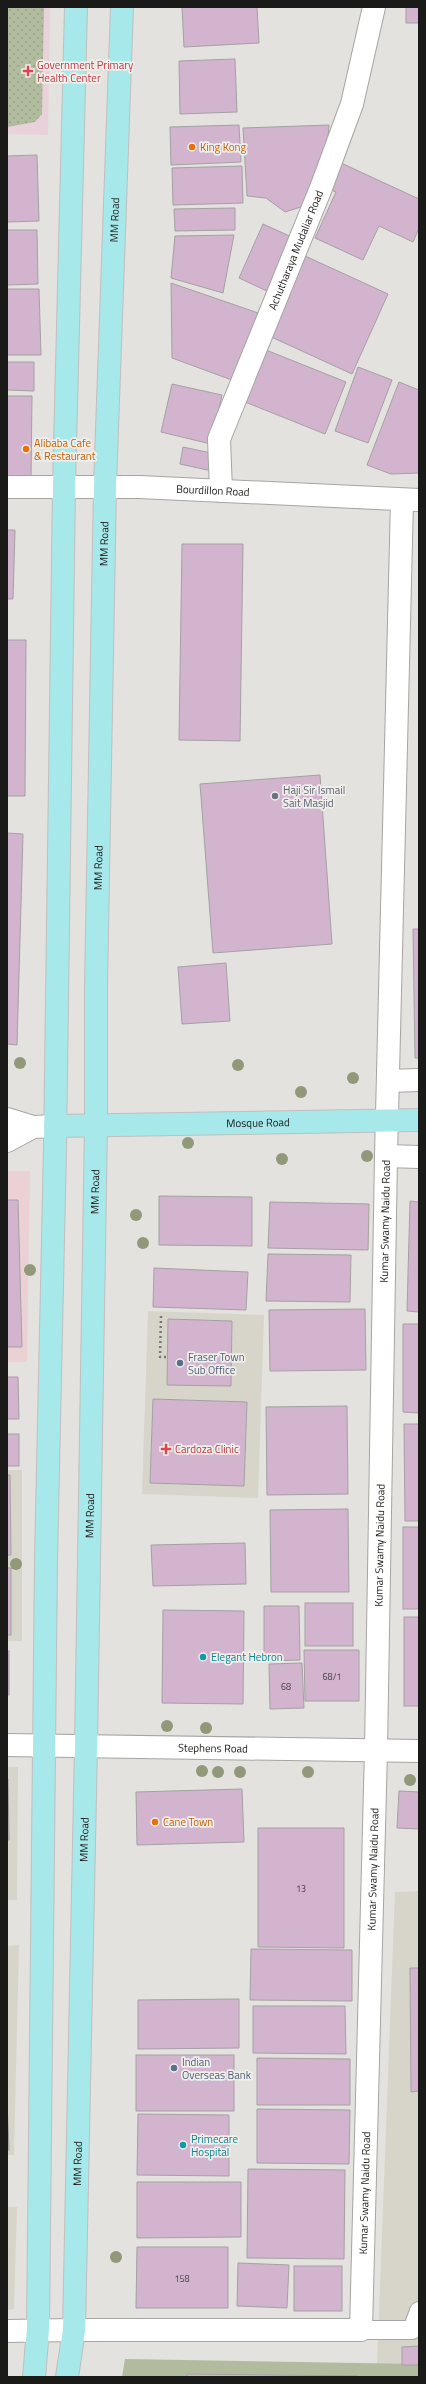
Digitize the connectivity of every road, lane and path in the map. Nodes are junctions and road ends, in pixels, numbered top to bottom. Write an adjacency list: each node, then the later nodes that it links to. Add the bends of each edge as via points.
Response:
1 (76, 7): 4 (main road)
2 (122, 7): 5 (main road, MM Road)
3 (374, 7): 7 (street, Achutharaya Mudaliar Road, via 352,104 321,188 219,439)
4 (64, 486): 5 (street, Bourdillon Road); 6 (street, Bourdillon Road); 15 (main road)
5 (105, 486): 7 (street, Bourdillon Road); 14 (main road, MM Road)
6 (7, 487)
7 (220, 491): 8 (street, Bourdillon Road)
8 (411, 500): 10 (street, Kumar Swamy Naidu Road)
9 (419, 1080): 10 (street)
10 (388, 1081): 12 (street, Kumar Swamy Naidu Road)
11 (7, 1119): 16 (street)
12 (387, 1120): 13 (main road, Mosque Road); 14 (main road, Mosque Road); 18 (street, Kumar Swamy Naidu Road)
13 (419, 1120)
14 (96, 1124): 15 (main road, Mosque Road); 24 (main road, MM Road)
15 (56, 1126): 16 (street); 23 (main road)
16 (32, 1127): 17 (street)
17 (7, 1141)
18 (386, 1156): 19 (street); 25 (street, Kumar Swamy Naidu Road)
19 (419, 1157)
20 (161, 1316): 21 (path, via 160,1357)
21 (168, 1356)
22 (7, 1745): 23 (street, Stephens Road)
23 (44, 1746): 24 (street, Stephens Road); 28 (main road)
24 (86, 1746): 25 (street, Stephens Road); 29 (main road, MM Road)
25 (376, 1750): 26 (street, Stephens Road); 30 (street, Kumar Swamy Naidu Road)
26 (419, 1751)
27 (419, 2311): 30 (lane, via 412,2330)
28 (38, 2329): 29 (street); 31 (street); 32 (main road)
29 (74, 2330): 30 (street); 33 (main road, MM Road)
30 (361, 2330)
31 (7, 2331)
32 (34, 2377)
33 (67, 2377)

